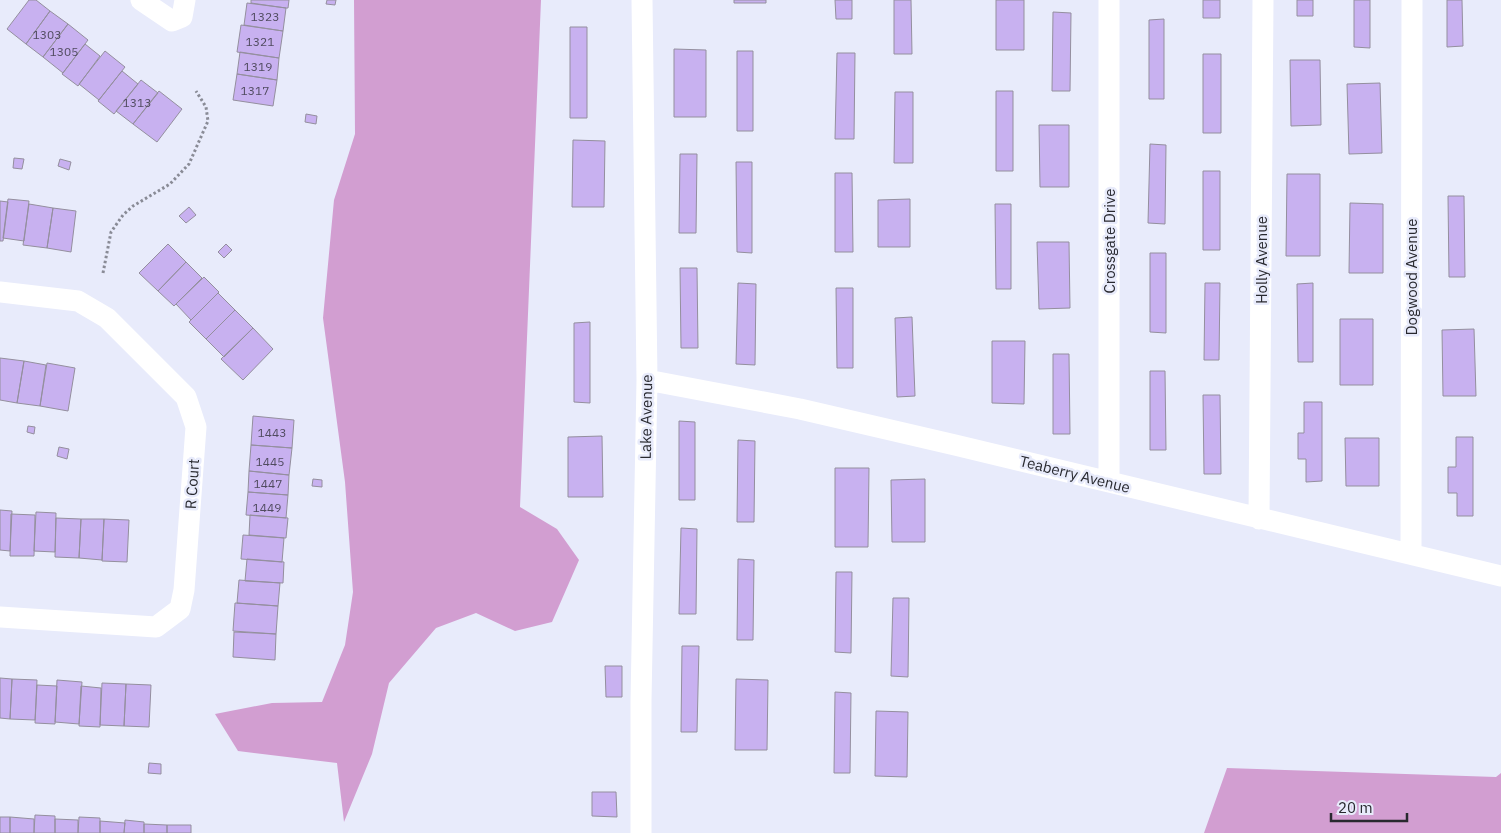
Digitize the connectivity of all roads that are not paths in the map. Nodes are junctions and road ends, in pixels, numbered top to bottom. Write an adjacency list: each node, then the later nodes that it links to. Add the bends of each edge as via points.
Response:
1 (141, 0): 2 (street, via 172,21 182,17)
2 (185, 0)
3 (642, 0): 8 (street, Lake Avenue)
4 (1109, 0): 9 (street, Crossgate Drive)
5 (1263, 0): 10 (street, Holly Avenue)
6 (1412, 0): 11 (street, Dogwood Avenue)
7 (0, 292): 13 (street, R Court, via 78,301 108,318 186,397 196,427 180,609 156,627)
8 (647, 380): 9 (street, Teaberry Avenue, via 800,409); 14 (street, Lake Avenue)
9 (1109, 482): 10 (street, Teaberry Avenue)
10 (1259, 519): 11 (street, Teaberry Avenue)
11 (1411, 554): 12 (street, Teaberry Avenue)
12 (1501, 576)
13 (0, 617)
14 (642, 833)

